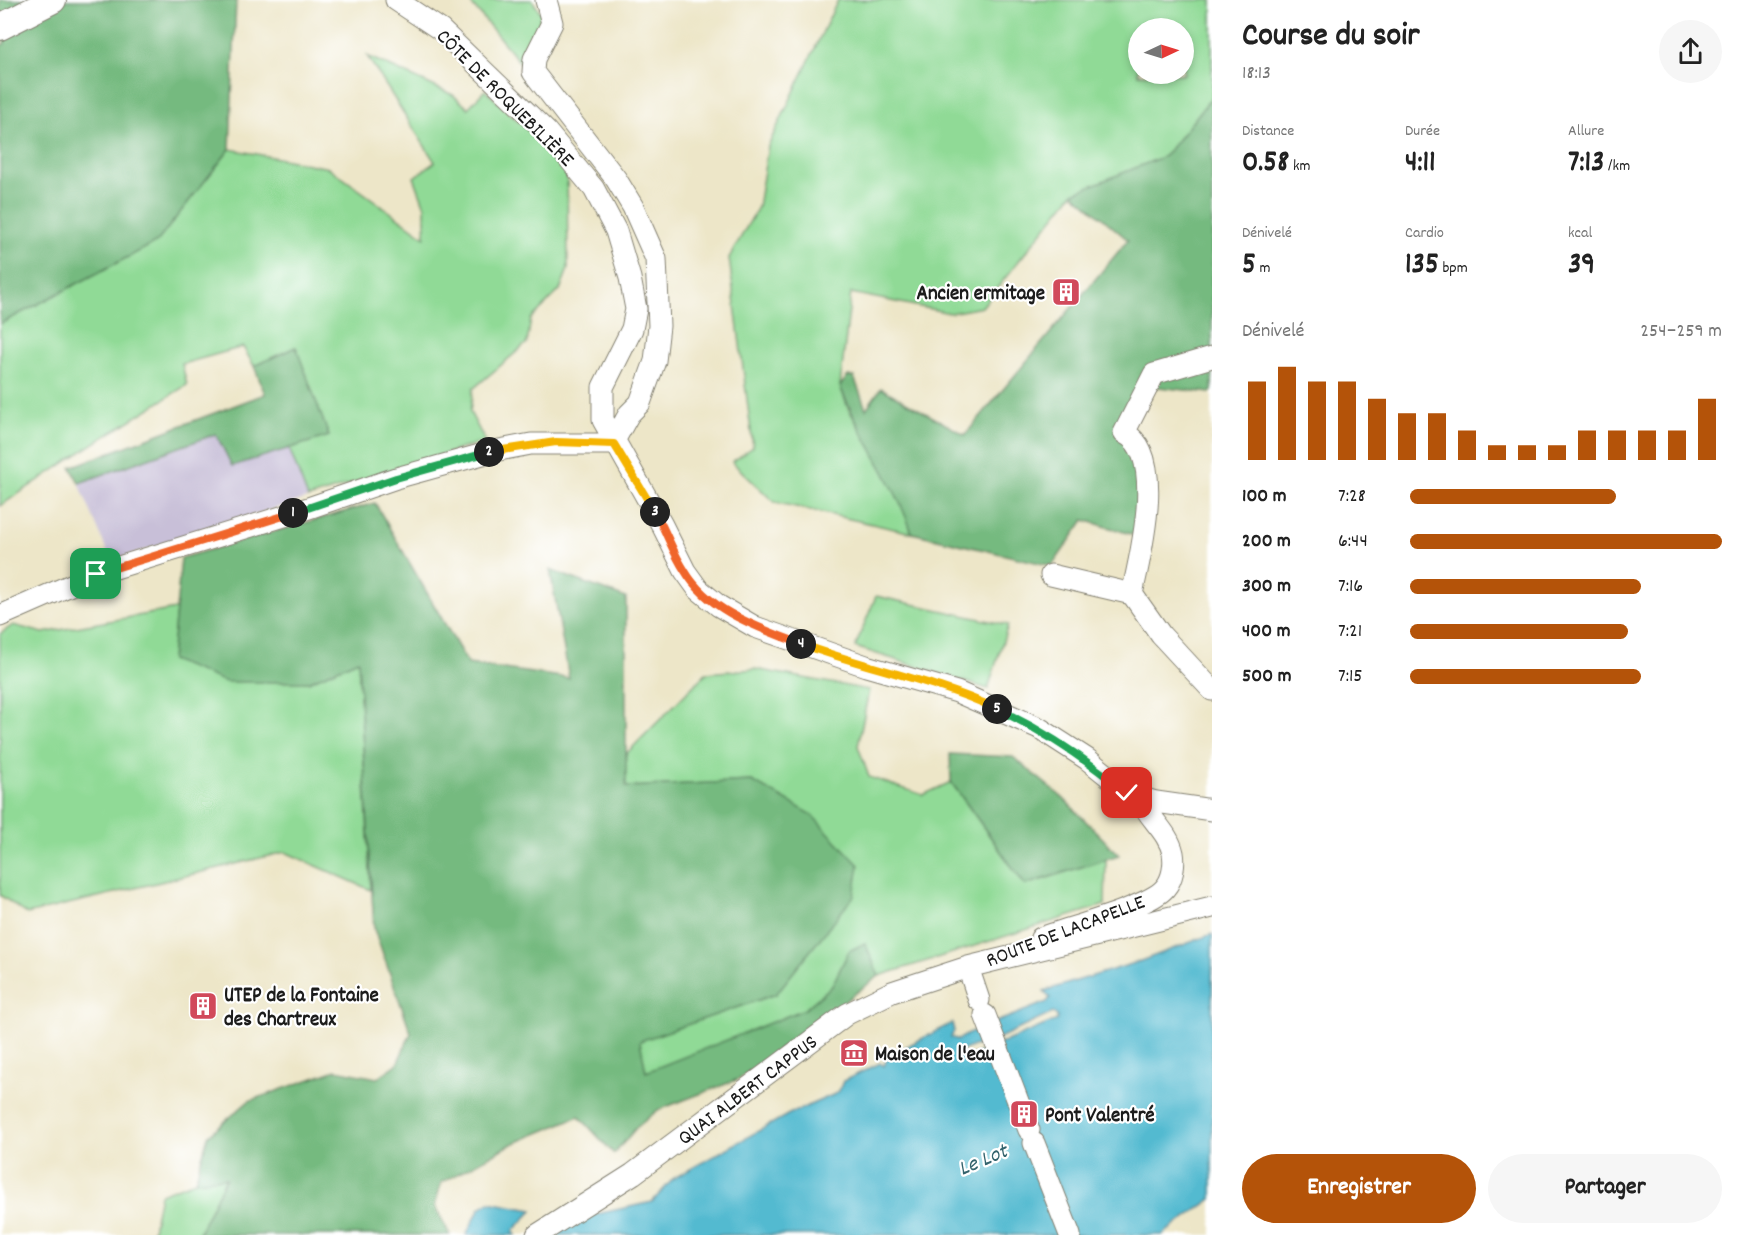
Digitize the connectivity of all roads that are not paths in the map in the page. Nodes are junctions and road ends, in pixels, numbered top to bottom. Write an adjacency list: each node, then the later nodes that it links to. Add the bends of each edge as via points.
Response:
1 (24, 0): 5 (main road)
2 (53, 0): 6 (main road)
3 (396, 0): 9 (street, CÔTE DE ROQUEBILIÈRE, via 441,30 546,131 594,189 616,231 636,309 632,328 603,387)
4 (546, 0): 8 (street, via 552,23 534,59 533,72 616,179 656,259 659,326 655,361 640,403)
5 (0, 12)
6 (0, 27)
7 (1212, 357): 12 (street, via 1154,374 1124,433 1138,443 1146,472 1146,527)
8 (628, 414): 9 (street); 10 (street)
9 (603, 420): 10 (street, CÔTE DE ROQUEBILIÈRE)
10 (614, 442): 13 (street, via 531,444 407,475 96,574); 15 (street, ROUTE DE LACAPELLE, via 685,572 719,606 755,627 809,647 994,707 1041,730 1087,759 1127,793)
11 (1051, 575): 12 (street)
12 (1132, 594): 14 (street, via 1161,635)
13 (0, 616)
14 (1212, 690)
15 (1140, 798): 16 (street, ROUTE DE LACAPELLE); 18 (street, ROUTE DE LACAPELLE, via 1173,852 1172,876 1166,888 1145,901)
16 (1212, 810)
17 (1212, 908): 18 (street)
18 (968, 967): 19 (street, QUAI ALBERT CAPPUS, via 892,992 847,1014 633,1174); 20 (street)
19 (537, 1235)
20 (1070, 1235)

